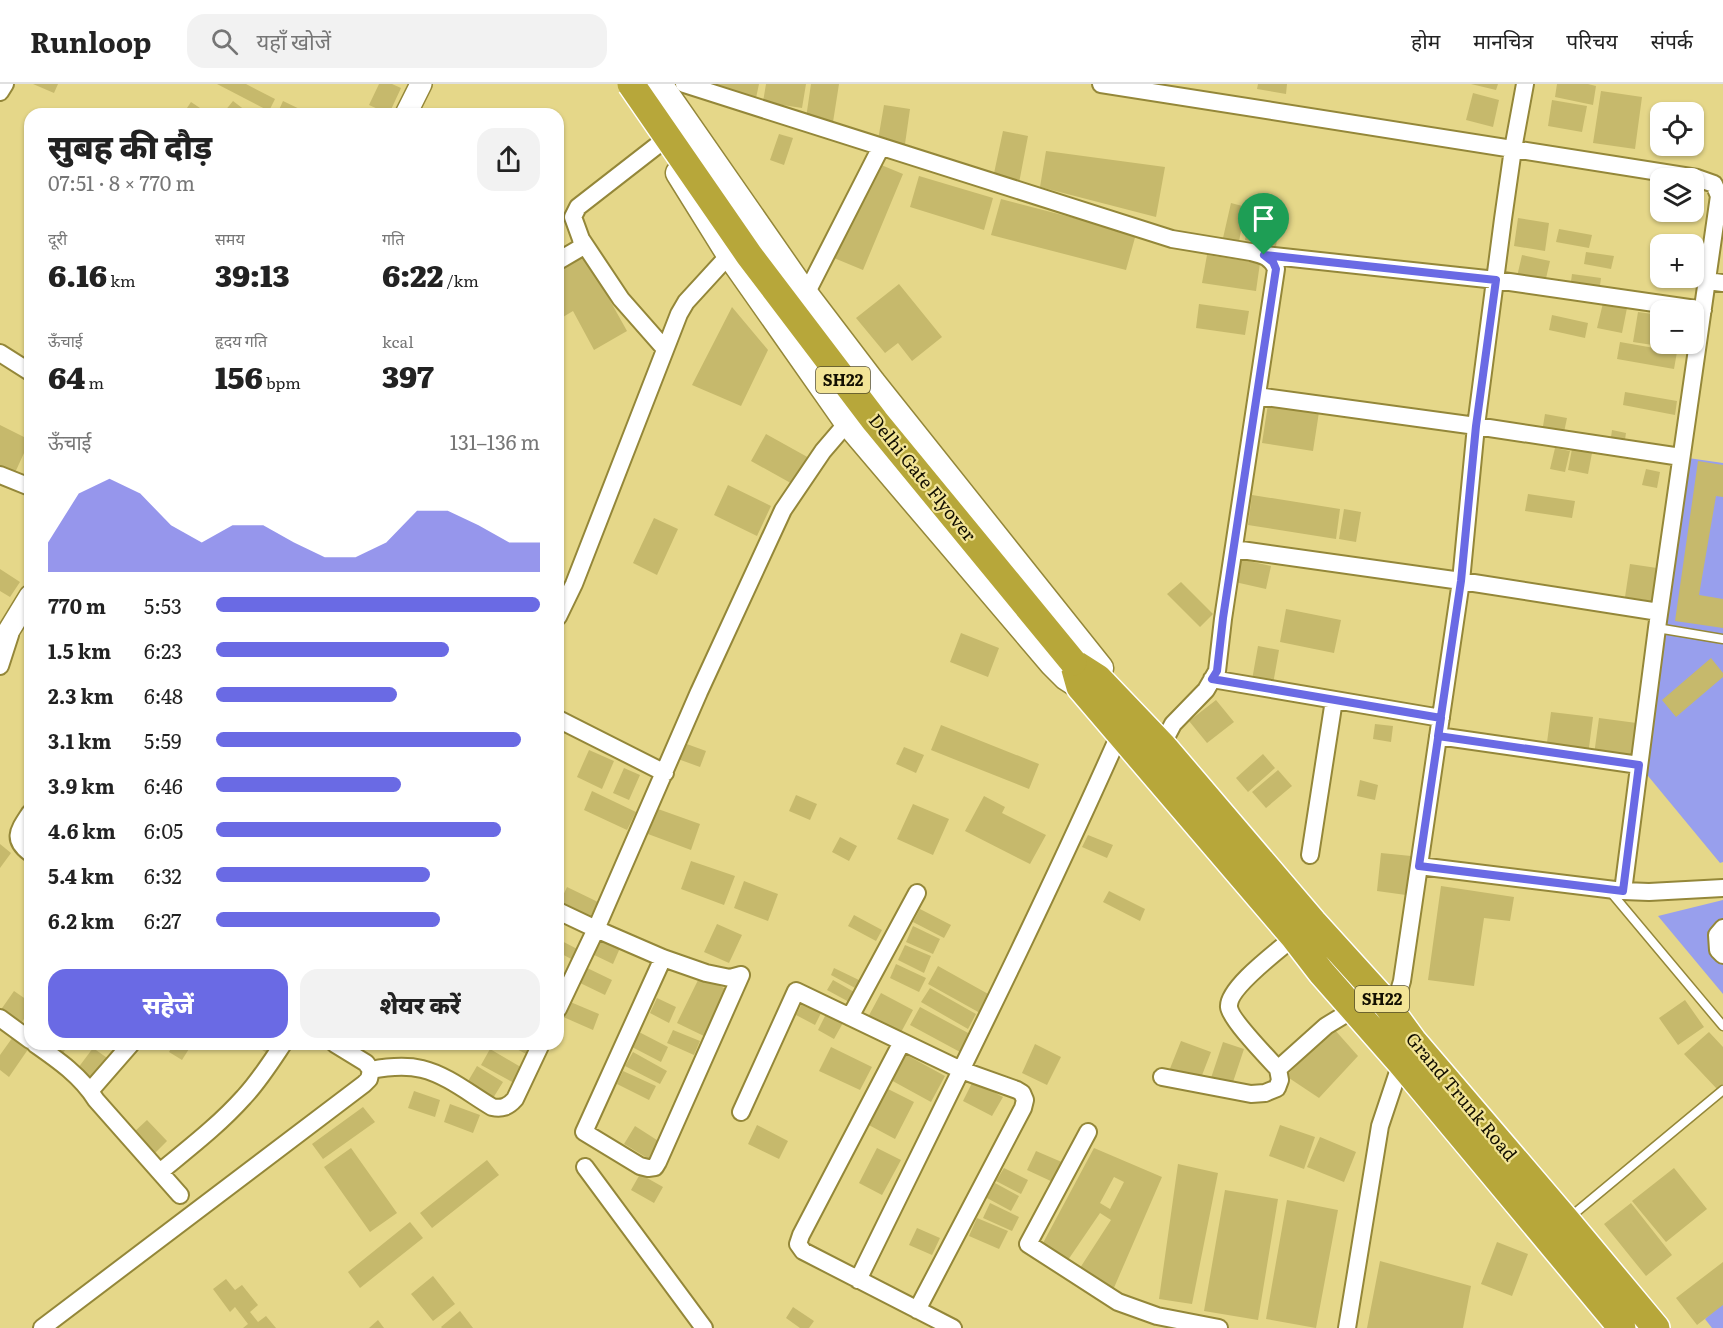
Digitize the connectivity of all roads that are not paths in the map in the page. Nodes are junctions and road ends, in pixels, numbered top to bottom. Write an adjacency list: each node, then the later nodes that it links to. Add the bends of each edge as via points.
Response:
1 (5, 84): 10 (street)
2 (422, 84): 11 (street)
3 (619, 84): 12 (main road)
4 (632, 84): 43 (highway, Delhi Gate Flyover / SH22, bridge, via 749,255 868,412)
5 (660, 84): 15 (main road)
6 (684, 84): 9 (street)
7 (1101, 84): 14 (street)
8 (1525, 84): 14 (street)
9 (712, 88): 13 (street)
10 (0, 92)
11 (409, 108)
12 (659, 144): 16 (street, via 578,207 573,217); 17 (main road)
13 (881, 147): 18 (street, via 1172,239); 22 (street)
14 (1513, 149): 20 (street); 21 (street, via 1714,184 1719,196)
15 (761, 231): 17 (street); 22 (main road)
16 (581, 239): 19 (street, via 582,247); 25 (street, via 621,299)
17 (729, 255): 25 (street, via 687,302); 30 (main road)
18 (1264, 255): 20 (street); 29 (street, via 1276,269)
19 (564, 258)
20 (1496, 280): 23 (street); 31 (street)
21 (1715, 282): 24 (street)
22 (806, 294): 43 (main road, via 1101,668)
23 (1650, 302)
24 (1704, 308)
25 (665, 349): 37 (street)
26 (0, 353): 28 (street)
27 (1696, 354): 32 (street)
28 (24, 368)
29 (1257, 396): 31 (street); 35 (street)
30 (847, 423): 43 (main road, via 1052,664 1066,678); 52 (street, via 783,510)
31 (1476, 426): 32 (street); 36 (street)
32 (1681, 457): 39 (street)
33 (0, 475): 34 (street)
34 (24, 485)
35 (1234, 549): 36 (street); 44 (street, via 1217,671)
36 (1461, 581): 39 (street); 46 (street)
37 (564, 593)
38 (19, 615): 41 (street); 42 (street)
39 (1658, 620): 40 (lane); 51 (street)
40 (1723, 639)
41 (0, 645)
42 (0, 666)
43 (1084, 676): 48 (highway, Grand Trunk Road); 50 (highway, Grand Trunk Road / SH22)
44 (1212, 679): 45 (street); 50 (street, via 1173,724)
45 (1334, 700): 46 (street); 55 (street)
46 (1441, 718): 49 (street)
47 (564, 722): 52 (street)
48 (1120, 734): 63 (highway, Grand Trunk Road); 82 (street, via 1067,854)
49 (1438, 736): 51 (street); 56 (street)
50 (1162, 745): 67 (highway, Grand Trunk Road / SH22)
51 (1639, 765): 58 (street)
52 (664, 773): 62 (street)
53 (24, 823): 54 (street, via 18,836)
54 (24, 847)
55 (1310, 855)
56 (1419, 866): 58 (street); 67 (street, via 1402,981 1391,998)
57 (1723, 888): 58 (street)
58 (1616, 891): 71 (lane)
59 (917, 893): 69 (street)
60 (564, 914): 62 (street)
61 (1723, 928): 64 (street, via 1717,935 1718,950)
62 (596, 929): 65 (street); 66 (street)
63 (1294, 937): 68 (highway, Grand Trunk Road / SH22); 80 (street, via 1239,984 1229,1007)
64 (1723, 955)
65 (663, 957): 65 (street, via 718,976 741,975 658,1162 648,1168 584,1132)
66 (564, 996)
67 (1382, 997): 91 (highway, Grand Trunk Road / SH22, via 1413,1041)
68 (1354, 1009): 79 (highway, Grand Trunk Road / SH22); 80 (street, via 1326,1026)
69 (850, 1017): 73 (street); 86 (street, via 796,991)
70 (0, 1018): 72 (street)
71 (1723, 1026)
72 (24, 1036)
73 (902, 1042): 82 (street); 92 (street, via 798,1244 803,1251)
74 (43, 1050): 85 (street)
75 (126, 1050): 85 (street)
76 (279, 1050): 89 (street, via 245,1096)
77 (345, 1050): 81 (street)
78 (538, 1050): 81 (street, via 515,1099 501,1109 421,1068)
79 (1401, 1063): 98 (street, via 1380,1126); 99 (highway, Grand Trunk Road / SH22)
80 (1278, 1069): 83 (street, via 1277,1088 1251,1094)
81 (371, 1070): 94 (street, via 369,1079 355,1091)
82 (961, 1070): 92 (street); 93 (street, via 1017,1090 1025,1100)
83 (1162, 1077)
84 (1723, 1090): 91 (lane)
85 (90, 1091): 89 (street)
86 (741, 1112)
87 (1088, 1132): 97 (street, via 1028,1244 1118,1302 1157,1316)
88 (585, 1167): 95 (street)
89 (160, 1172): 90 (street)
90 (180, 1195)
91 (1566, 1220): 100 (highway, Grand Trunk Road / SH22)
92 (858, 1280): 93 (street)
93 (917, 1310): 96 (street)
94 (42, 1328)
95 (705, 1328)
96 (953, 1328)
97 (1219, 1328)
98 (1347, 1328)
99 (1622, 1328)
100 (1656, 1328)

